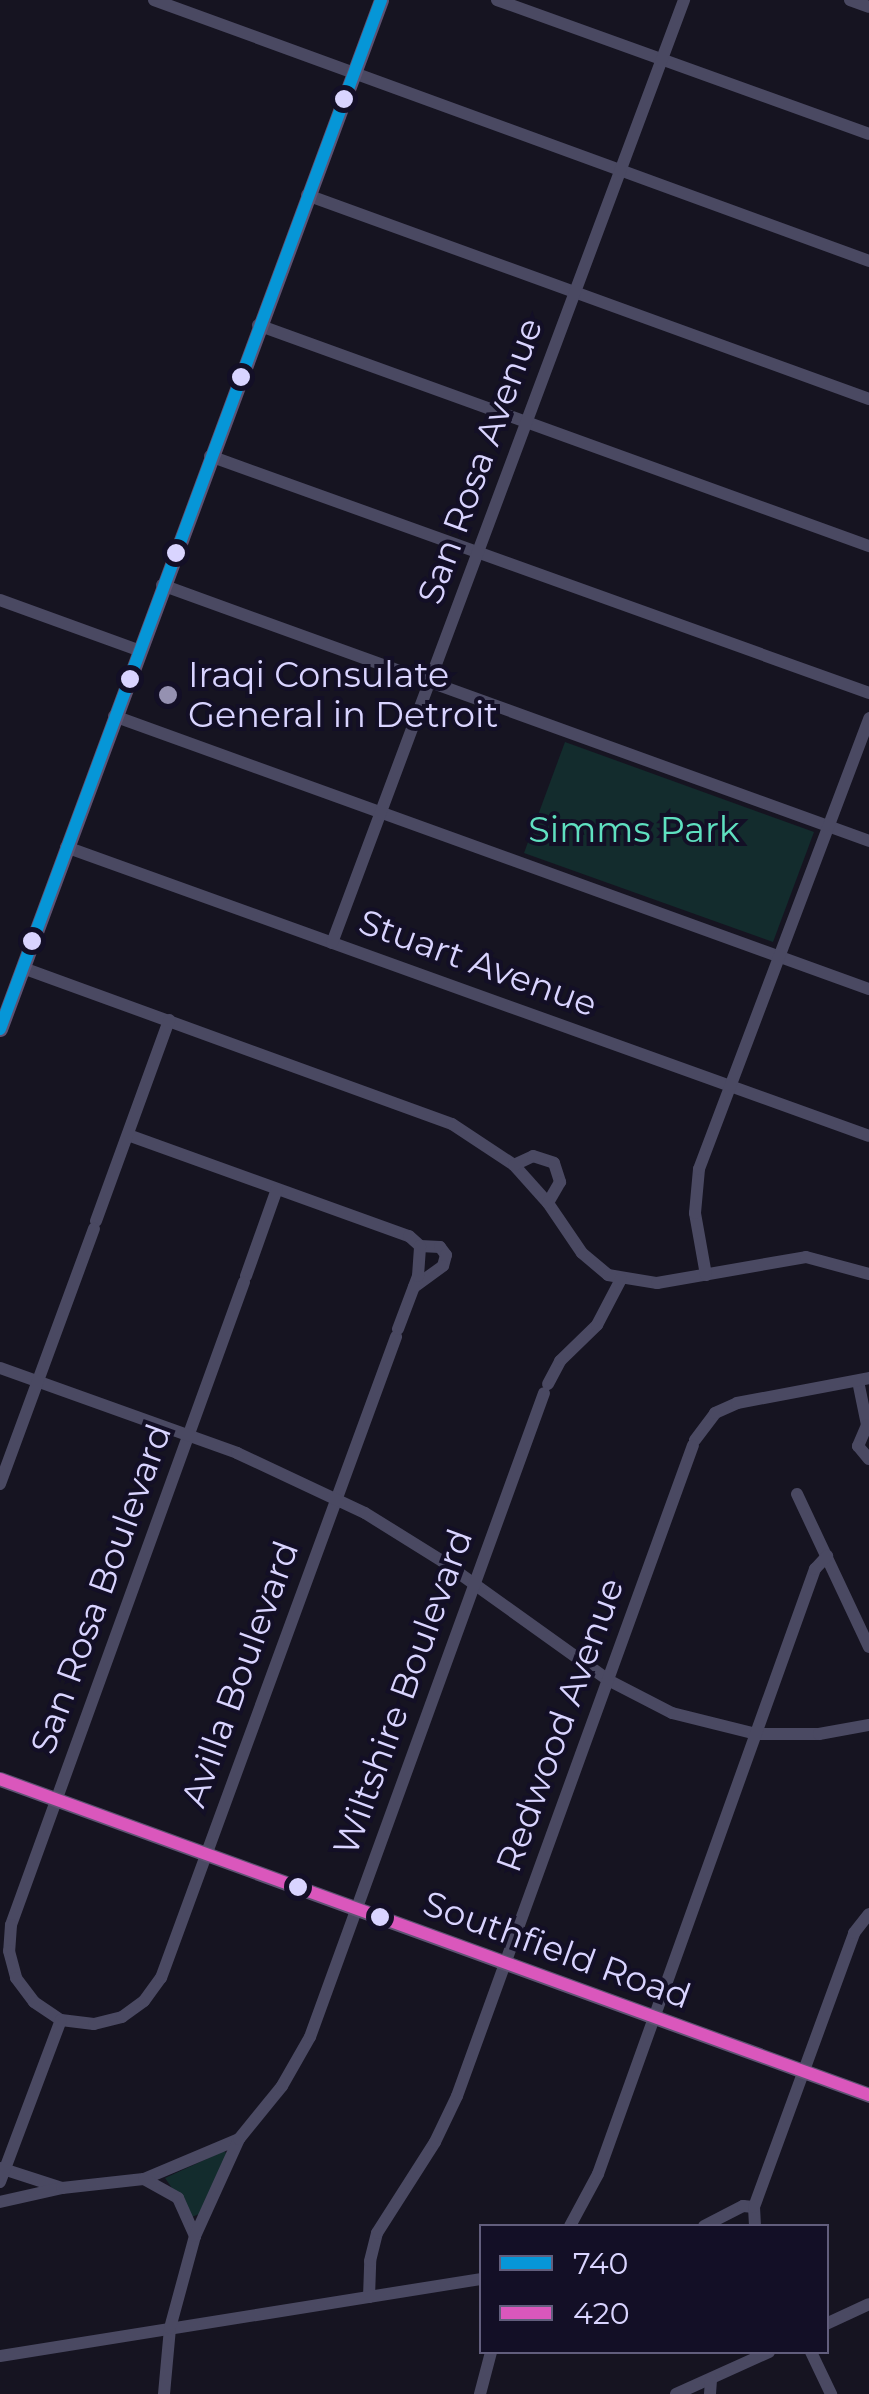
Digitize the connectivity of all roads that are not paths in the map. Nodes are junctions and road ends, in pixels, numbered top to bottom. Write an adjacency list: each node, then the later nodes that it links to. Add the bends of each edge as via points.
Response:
1 (154, 0): 8 (street)
2 (381, 0): 8 (main road)
3 (497, 0): 7 (street)
4 (684, 0): 7 (street, San Rosa Avenue)
5 (850, 0): 6 (street)
6 (869, 7)
7 (662, 60): 9 (street); 10 (street, San Rosa Avenue)
8 (353, 73): 10 (street); 11 (main road)
9 (869, 134)
10 (620, 172): 12 (street); 13 (street, San Rosa Avenue)
11 (306, 196): 13 (street); 14 (main road)
12 (869, 261)
13 (575, 293): 15 (street); 16 (street, San Rosa Avenue)
14 (258, 326): 16 (street); 17 (main road)
15 (869, 398)
16 (527, 422): 18 (street); 19 (street, San Rosa Avenue)
17 (210, 456): 19 (street); 20 (main road)
18 (869, 546)
19 (478, 553): 23 (street, San Rosa Avenue); 24 (street)
20 (162, 585): 22 (main road); 23 (street)
21 (0, 600): 22 (street)
22 (138, 650): 25 (main road)
23 (430, 683): 27 (street, San Rosa Avenue); 28 (street)
24 (869, 693)
25 (114, 716): 27 (street); 30 (main road)
26 (869, 718): 28 (street)
27 (380, 813): 31 (street, San Rosa Avenue); 32 (street)
28 (829, 827): 29 (street); 32 (street)
29 (869, 842)
30 (66, 847): 31 (street, Stuart Avenue); 33 (main road)
31 (332, 943): 37 (street, Stuart Avenue)
32 (781, 957): 34 (street); 37 (street)
33 (23, 968): 35 (street); 36 (main road)
34 (869, 988)
35 (169, 1020): 38 (street); 40 (street, via 442,1119)
36 (0, 1030)
37 (732, 1088): 39 (street, Stuart Avenue); 45 (street, via 696,1182)
38 (128, 1134): 41 (street); 50 (street)
39 (869, 1136)
40 (514, 1165): 42 (street); 42 (street, via 538,1156 556,1166 560,1182)
41 (277, 1188): 43 (street, via 409,1236); 52 (street, San Rosa Boulevard)
42 (548, 1203): 46 (street, via 582,1252)
43 (420, 1246): 47 (street, Avilla Boulevard); 47 (street, Avilla Boulevard, via 440,1247 446,1255 443,1266)
44 (869, 1274): 45 (street, via 806,1257)
45 (706, 1275): 46 (street, via 657,1284)
46 (620, 1279): 58 (street, Wiltshire Boulevard, via 596,1325 560,1361 546,1388)
47 (414, 1287): 56 (street, Avilla Boulevard)
48 (0, 1368): 50 (street)
49 (864, 1379): 51 (street); 60 (street, Redwood Avenue, via 728,1406 709,1419 694,1443)
50 (37, 1382): 52 (street); 54 (street)
51 (868, 1426): 53 (street, via 858,1446)
52 (188, 1434): 56 (street); 64 (street, San Rosa Boulevard)
53 (869, 1459)
54 (0, 1484)
55 (797, 1494): 57 (street)
56 (336, 1498): 58 (street); 65 (street, Avilla Boulevard)
57 (826, 1556): 59 (street); 62 (street, via 815,1569)
58 (474, 1584): 60 (street); 66 (street, Wiltshire Boulevard)
59 (869, 1647)
60 (608, 1680): 62 (street, via 672,1714); 70 (street, Redwood Avenue)
61 (869, 1726): 62 (street)
62 (756, 1734): 71 (street)
63 (0, 1779): 64 (main road, Southfield Road)
64 (56, 1800): 65 (main road, Southfield Road); 72 (street, San Rosa Boulevard, via 8,1942 20,1986)
65 (206, 1854): 66 (main road, Southfield Road); 72 (street, Avilla Boulevard, via 150,1995 114,2020)
66 (356, 1908): 70 (main road, Southfield Road); 75 (street, Wiltshire Boulevard, via 302,2054)
67 (869, 1914): 68 (street)
68 (854, 1933): 69 (street); 73 (street)
69 (869, 1939)
70 (505, 1963): 71 (main road, Southfield Road); 86 (street, Redwood Avenue, via 447,2118 377,2232)
71 (654, 2017): 73 (main road, Southfield Road); 81 (street, via 598,2174)
72 (62, 2020): 76 (street)
73 (804, 2071): 74 (main road, Southfield Road); 80 (street)
74 (869, 2095)
75 (238, 2139): 77 (street); 84 (street, Wiltshire Boulevard)
76 (2, 2173): 78 (street)
77 (144, 2178): 78 (street); 84 (street, via 178,2198)
78 (62, 2188): 79 (street)
79 (0, 2202)
80 (754, 2207): 82 (street); 83 (street)
81 (571, 2224)
82 (708, 2224)
83 (755, 2224)
84 (195, 2236): 89 (street, Wiltshire Boulevard)
85 (479, 2279): 86 (street)
86 (369, 2297): 89 (street)
87 (869, 2304): 88 (street)
88 (829, 2323)
89 (170, 2328): 93 (street); 95 (street, Wiltshire Boulevard)
90 (490, 2354): 96 (street)
91 (764, 2354): 94 (street)
92 (812, 2354): 99 (street)
93 (0, 2356)
94 (711, 2379): 97 (street); 98 (street)
95 (164, 2394)
96 (480, 2394)
97 (676, 2394)
98 (710, 2394)
99 (831, 2394)

